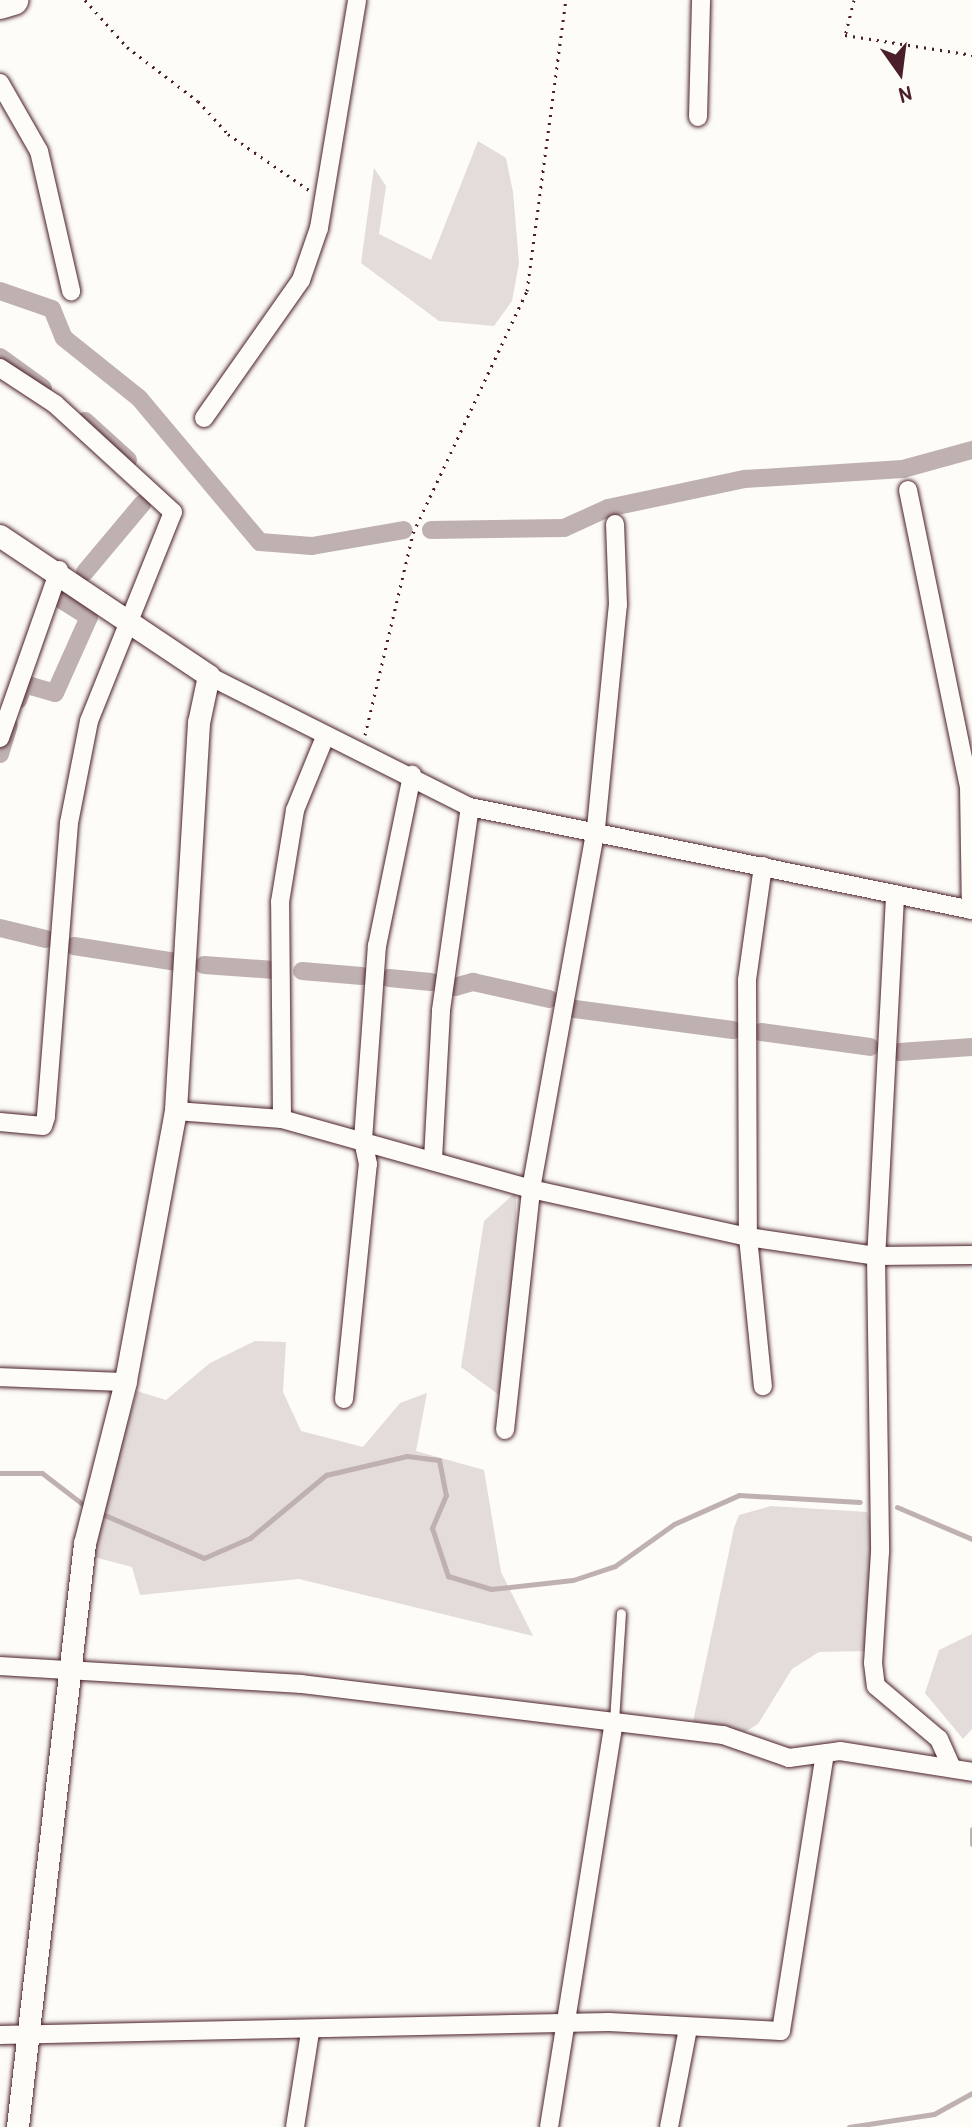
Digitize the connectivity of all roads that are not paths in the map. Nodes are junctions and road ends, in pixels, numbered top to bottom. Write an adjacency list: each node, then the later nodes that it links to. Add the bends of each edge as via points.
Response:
1 (12, 0): 4 (highway)
2 (357, 0): 9 (street, via 301,280)
3 (701, 0): 6 (street)
4 (0, 4)
5 (0, 83): 7 (street, via 39,151)
6 (698, 117)
7 (71, 291)
8 (0, 368): 14 (street, via 55,404 173,512)
9 (204, 418)
10 (908, 490): 23 (street, via 969,786)
11 (615, 524): 20 (street, via 618,605)
12 (0, 536): 13 (street)
13 (59, 570): 14 (street); 17 (street)
14 (131, 624): 15 (street); 26 (street, via 96,699 69,823 46,1117 43,1126)
15 (209, 676): 16 (street); 24 (street, via 199,723)
16 (325, 737): 18 (street); 25 (street, via 295,810 280,902)
17 (0, 738)
18 (412, 775): 19 (street); 27 (street, via 377,946)
19 (470, 807): 20 (street); 28 (street, via 441,1010)
20 (596, 828): 21 (street); 29 (street)
21 (763, 866): 22 (street); 30 (street, via 747,980)
22 (895, 897): 23 (street); 32 (street)
23 (972, 910)
24 (176, 1111): 25 (street); 34 (street)
25 (282, 1119): 27 (street)
26 (0, 1122)
27 (363, 1140): 28 (street); 36 (street, via 368,1164)
28 (433, 1159): 29 (street)
29 (531, 1189): 30 (street); 37 (street)
30 (748, 1237): 32 (street); 35 (street)
31 (972, 1255): 32 (street)
32 (876, 1256): 43 (street, via 876,1686 939,1739)
33 (0, 1377): 34 (street)
34 (126, 1382): 39 (street, via 85,1544)
35 (763, 1386)
36 (344, 1399)
37 (505, 1430)
38 (621, 1613): 41 (lane)
39 (66, 1665): 40 (street); 41 (street); 48 (street)
40 (0, 1666)
41 (614, 1721): 42 (street, via 723,1735 789,1758); 45 (street)
42 (825, 1753): 43 (street); 46 (street, via 781,2031)
43 (952, 1768): 44 (street)
44 (972, 1772)
45 (563, 2027): 46 (street, via 609,2022); 47 (street); 52 (street)
46 (688, 2028): 53 (street)
47 (310, 2032): 48 (street); 51 (street)
48 (32, 2033): 49 (street); 50 (street)
49 (0, 2035)
50 (18, 2127)
51 (295, 2127)
52 (549, 2127)
53 (669, 2127)

